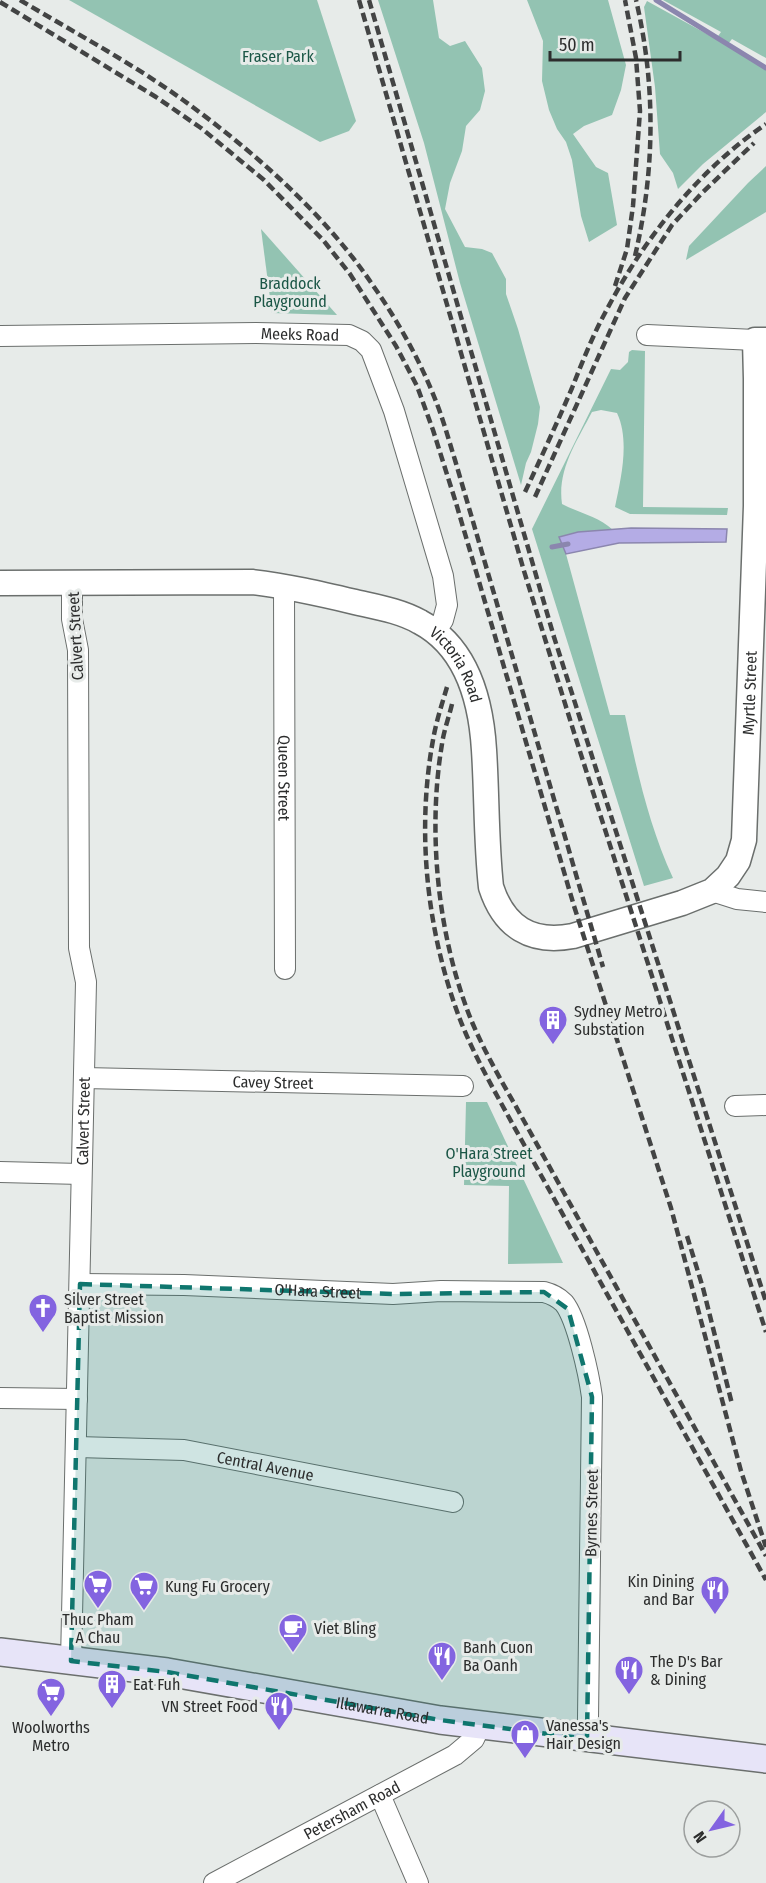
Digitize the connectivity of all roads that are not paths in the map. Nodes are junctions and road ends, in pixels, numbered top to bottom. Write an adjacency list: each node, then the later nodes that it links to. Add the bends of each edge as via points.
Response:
1 (647, 335): 3 (street)
2 (0, 336): 7 (street, Meeks Road, via 267,333 349,335 362,341 370,350 394,411 443,576 447,605)
3 (760, 340): 8 (street, Myrtle Street, via 744,840 738,861)
4 (72, 582): 5 (street, Victoria Road); 6 (street, Victoria Road, via 252,582); 11 (street, Calvert Street, via 72,619 78,650 79,948 86,982)
5 (0, 583)
6 (284, 586): 7 (street, Victoria Road, via 403,615); 10 (street, Queen Street)
7 (435, 632): 8 (street, Victoria Road, via 463,663 478,705 491,887 508,921 539,937 555,939)
8 (712, 891): 9 (street)
9 (766, 902)
10 (285, 969)
11 (84, 1078): 12 (street, Cavey Street); 16 (street, Calvert Street)
12 (463, 1086)
13 (735, 1106): 14 (street)
14 (766, 1106)
15 (0, 1172): 16 (street)
16 (81, 1174): 17 (street, Calvert Street)
17 (80, 1284): 18 (street, O'Hara Street, via 393,1294 544,1292); 20 (street, Calvert Street)
18 (556, 1296): 26 (street, Byrnes Street, via 572,1318 592,1397)
19 (0, 1398): 20 (street)
20 (77, 1399): 21 (street, Calvert Street)
21 (77, 1447): 22 (street, Central Avenue, via 184,1450); 24 (street, Calvert Street)
22 (453, 1502)
23 (0, 1652): 24 (main road, Illawarra Road)
24 (71, 1661): 25 (main road, Illawarra Road, via 167,1672)
25 (480, 1726): 26 (main road, Illawarra Road); 28 (street, Petersham Road, via 474,1738 455,1755)
26 (587, 1739): 27 (main road, Illawarra Road)
27 (766, 1759)
28 (380, 1795): 29 (street, Petersham Road); 30 (street)
29 (214, 1883)
30 (418, 1883)

